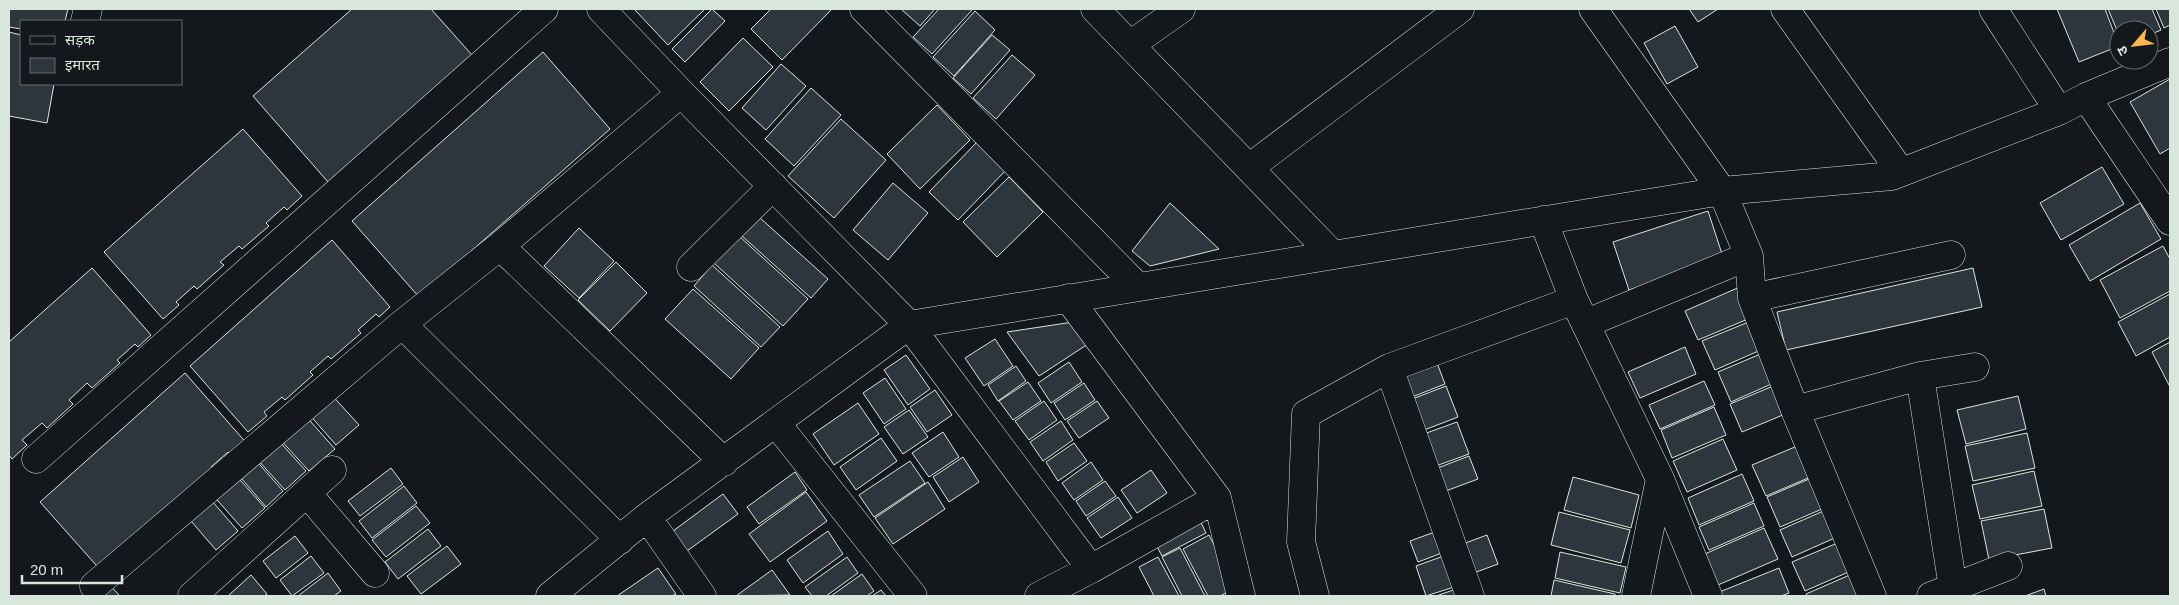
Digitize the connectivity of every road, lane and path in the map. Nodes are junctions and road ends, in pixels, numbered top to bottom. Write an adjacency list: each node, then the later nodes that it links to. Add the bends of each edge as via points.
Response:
1 (544, 9): 37 (street)
2 (864, 9): 26 (street)
3 (1096, 9): 10 (street)
4 (1181, 9): 10 (street)
5 (1460, 9): 15 (street)
6 (1593, 9): 18 (street)
7 (1785, 9): 16 (street)
8 (1993, 9): 14 (street)
9 (609, 12): 12 (street)
10 (1130, 45): 15 (street)
11 (2170, 62): 13 (street)
12 (681, 93): 17 (street); 21 (street)
13 (2086, 97): 14 (street); 20 (street)
14 (2059, 111): 16 (street)
15 (1249, 168): 22 (street)
16 (1901, 172): 18 (street, via 1892,176)
17 (773, 186): 25 (street); 31 (street)
18 (1722, 191): 19 (street); 24 (street)
19 (1543, 220): 22 (street); 29 (street)
20 (2170, 221)
21 (500, 246): 30 (street); 38 (street)
22 (1333, 255): 26 (street)
23 (1952, 255): 28 (street)
24 (1749, 256): 28 (street); 29 (street)
25 (691, 267)
26 (1138, 286): 27 (street)
27 (1068, 298): 31 (street); 42 (street)
28 (1752, 298): 35 (street)
29 (1581, 312): 33 (street); 40 (street)
30 (402, 324): 44 (street); 48 (street)
31 (909, 325): 36 (street); 46 (street)
32 (1975, 367): 34 (street)
33 (1389, 368): 56 (street, via 1306,414 1301,542); 57 (street)
34 (1920, 376): 35 (street); 49 (street)
35 (1795, 410): 60 (street)
36 (776, 423): 38 (street); 53 (street)
37 (36, 459)
38 (724, 462): 43 (street)
39 (332, 470): 41 (street)
40 (1660, 479): 58 (street); 59 (street)
41 (307, 493): 47 (street); 50 (street)
42 (1217, 498): 46 (street); 55 (street)
43 (647, 517): 44 (street); 52 (street)
44 (620, 540): 51 (street)
45 (2008, 566): 49 (street)
46 (1091, 569): 54 (street)
47 (375, 573)
48 (94, 586)
49 (1942, 592)
50 (192, 596)
51 (550, 596)
52 (702, 596)
53 (913, 596)
54 (1039, 596)
55 (1241, 596)
56 (1316, 596)
57 (1470, 596)
58 (1636, 596)
59 (1708, 596)
60 (1872, 596)

